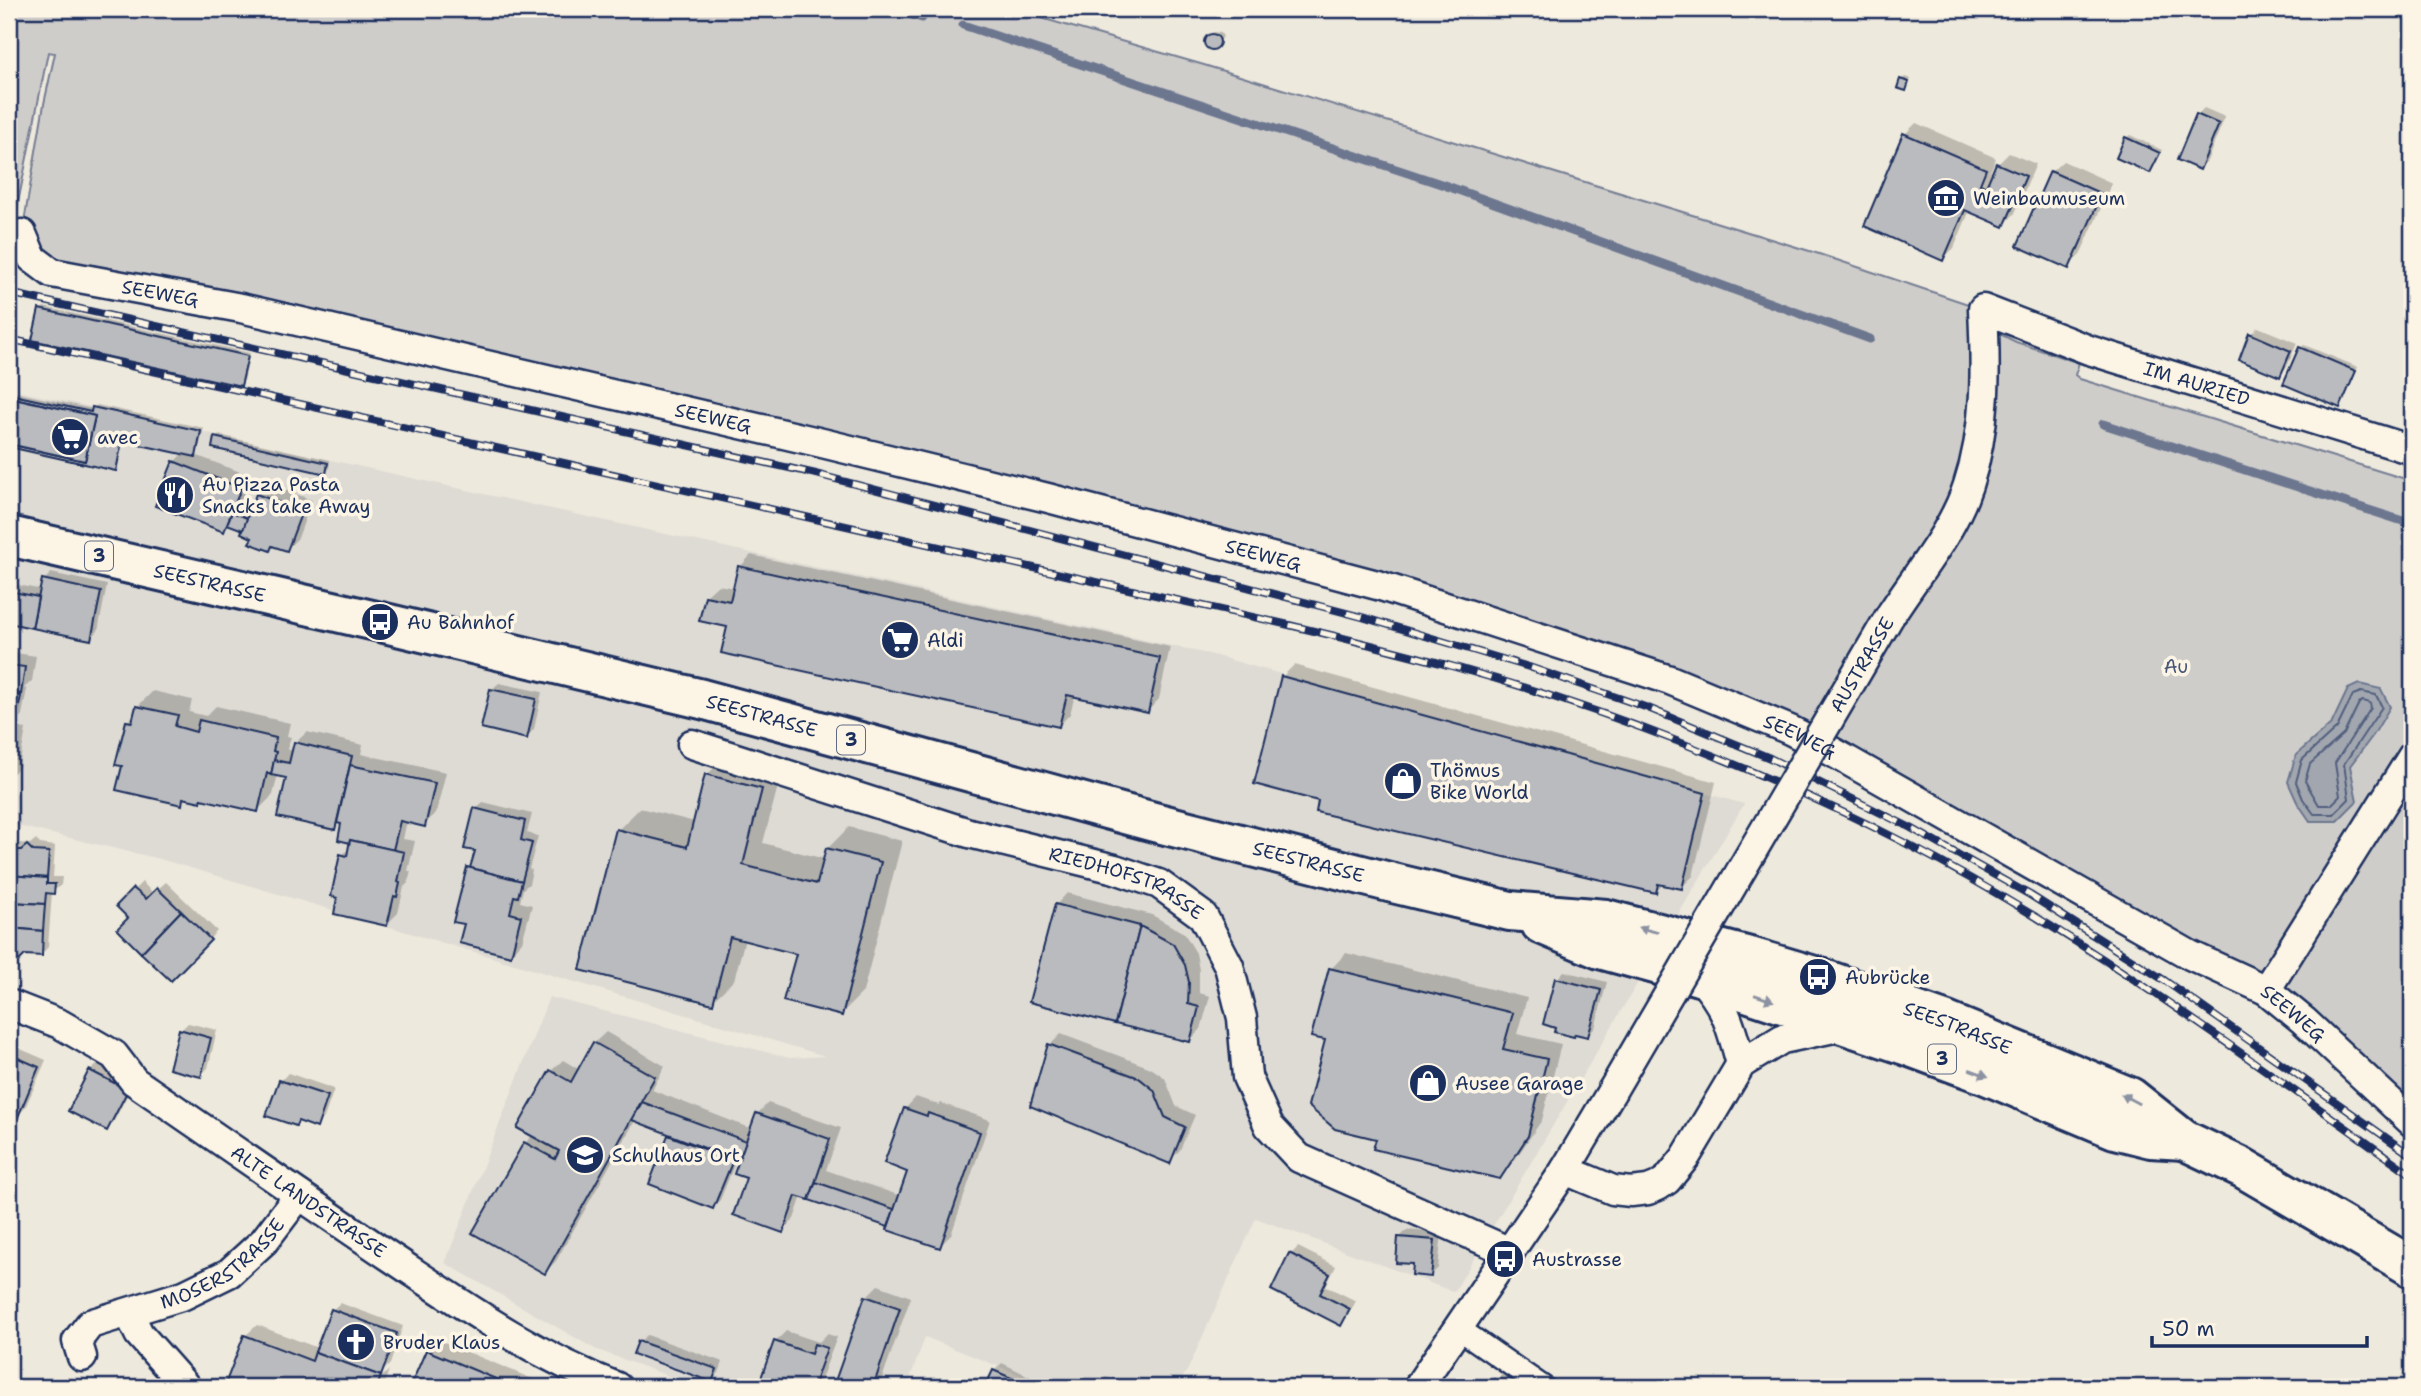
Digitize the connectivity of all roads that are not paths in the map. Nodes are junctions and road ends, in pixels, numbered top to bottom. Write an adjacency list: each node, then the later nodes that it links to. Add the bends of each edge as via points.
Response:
1 (22, 234): 9 (street, SEEWEG, via 32,258 52,273 241,307 1048,498 1381,586 1670,680 1831,751 2190,955)
2 (1983, 309): 3 (street, IM AURIED, via 2089,350); 15 (street, AUSTRASSE, bridge, via 1987,377 1968,486 1948,527 1891,614)
3 (2412, 450)
4 (9, 536): 7 (main road, SEESTRASSE / 3, via 702,699 1154,822)
5 (692, 744): 17 (street, RIEDHOFSTRASSE, via 970,833 1159,884 1203,916 1229,966 1242,1018 1247,1077 1269,1126 1298,1158)
6 (2412, 757): 9 (street)
7 (1510, 911): 8 (main road, SEESTRASSE / 3, via 1600,949); 14 (main road, SEESTRASSE / 3, one-way to 7, via 2130,1097 1947,1022 1830,981 1606,919)
8 (1699, 976): 11 (main road, SEESTRASSE / 3, one-way to 11); 12 (street, via 1718,998 1730,1023)
9 (2266, 990): 13 (street, SEEWEG)
10 (9, 1004): 16 (street, ALTE LANDSTRASSE, via 60,1024 114,1055 134,1081)
11 (1846, 1026): 12 (street, via 1782,1039); 14 (main road, SEESTRASSE / 3, one-way to 14, via 1984,1074 2115,1129)
12 (1741, 1064): 15 (street, via 1685,1158 1658,1186 1613,1191)
13 (2412, 1122)
14 (2184, 1140): 18 (main road, SEESTRASSE / 3, via 2243,1168)
15 (1565, 1170): 17 (street, AUSTRASSE)
16 (299, 1195): 19 (street, MOSERSTRASSE, via 264,1241 229,1273 184,1295); 23 (street, ALTE LANDSTRASSE, via 503,1332)
17 (1510, 1252): 20 (street, AUSTRASSE)
18 (2412, 1267)
19 (129, 1313): 21 (street, MOSERSTRASSE, via 90,1324 77,1341); 22 (street, via 139,1334)
20 (1458, 1328): 24 (street, AUSTRASSE); 25 (street)
21 (82, 1357)
22 (186, 1387)
23 (617, 1387)
24 (1418, 1387)
25 (1543, 1387)

